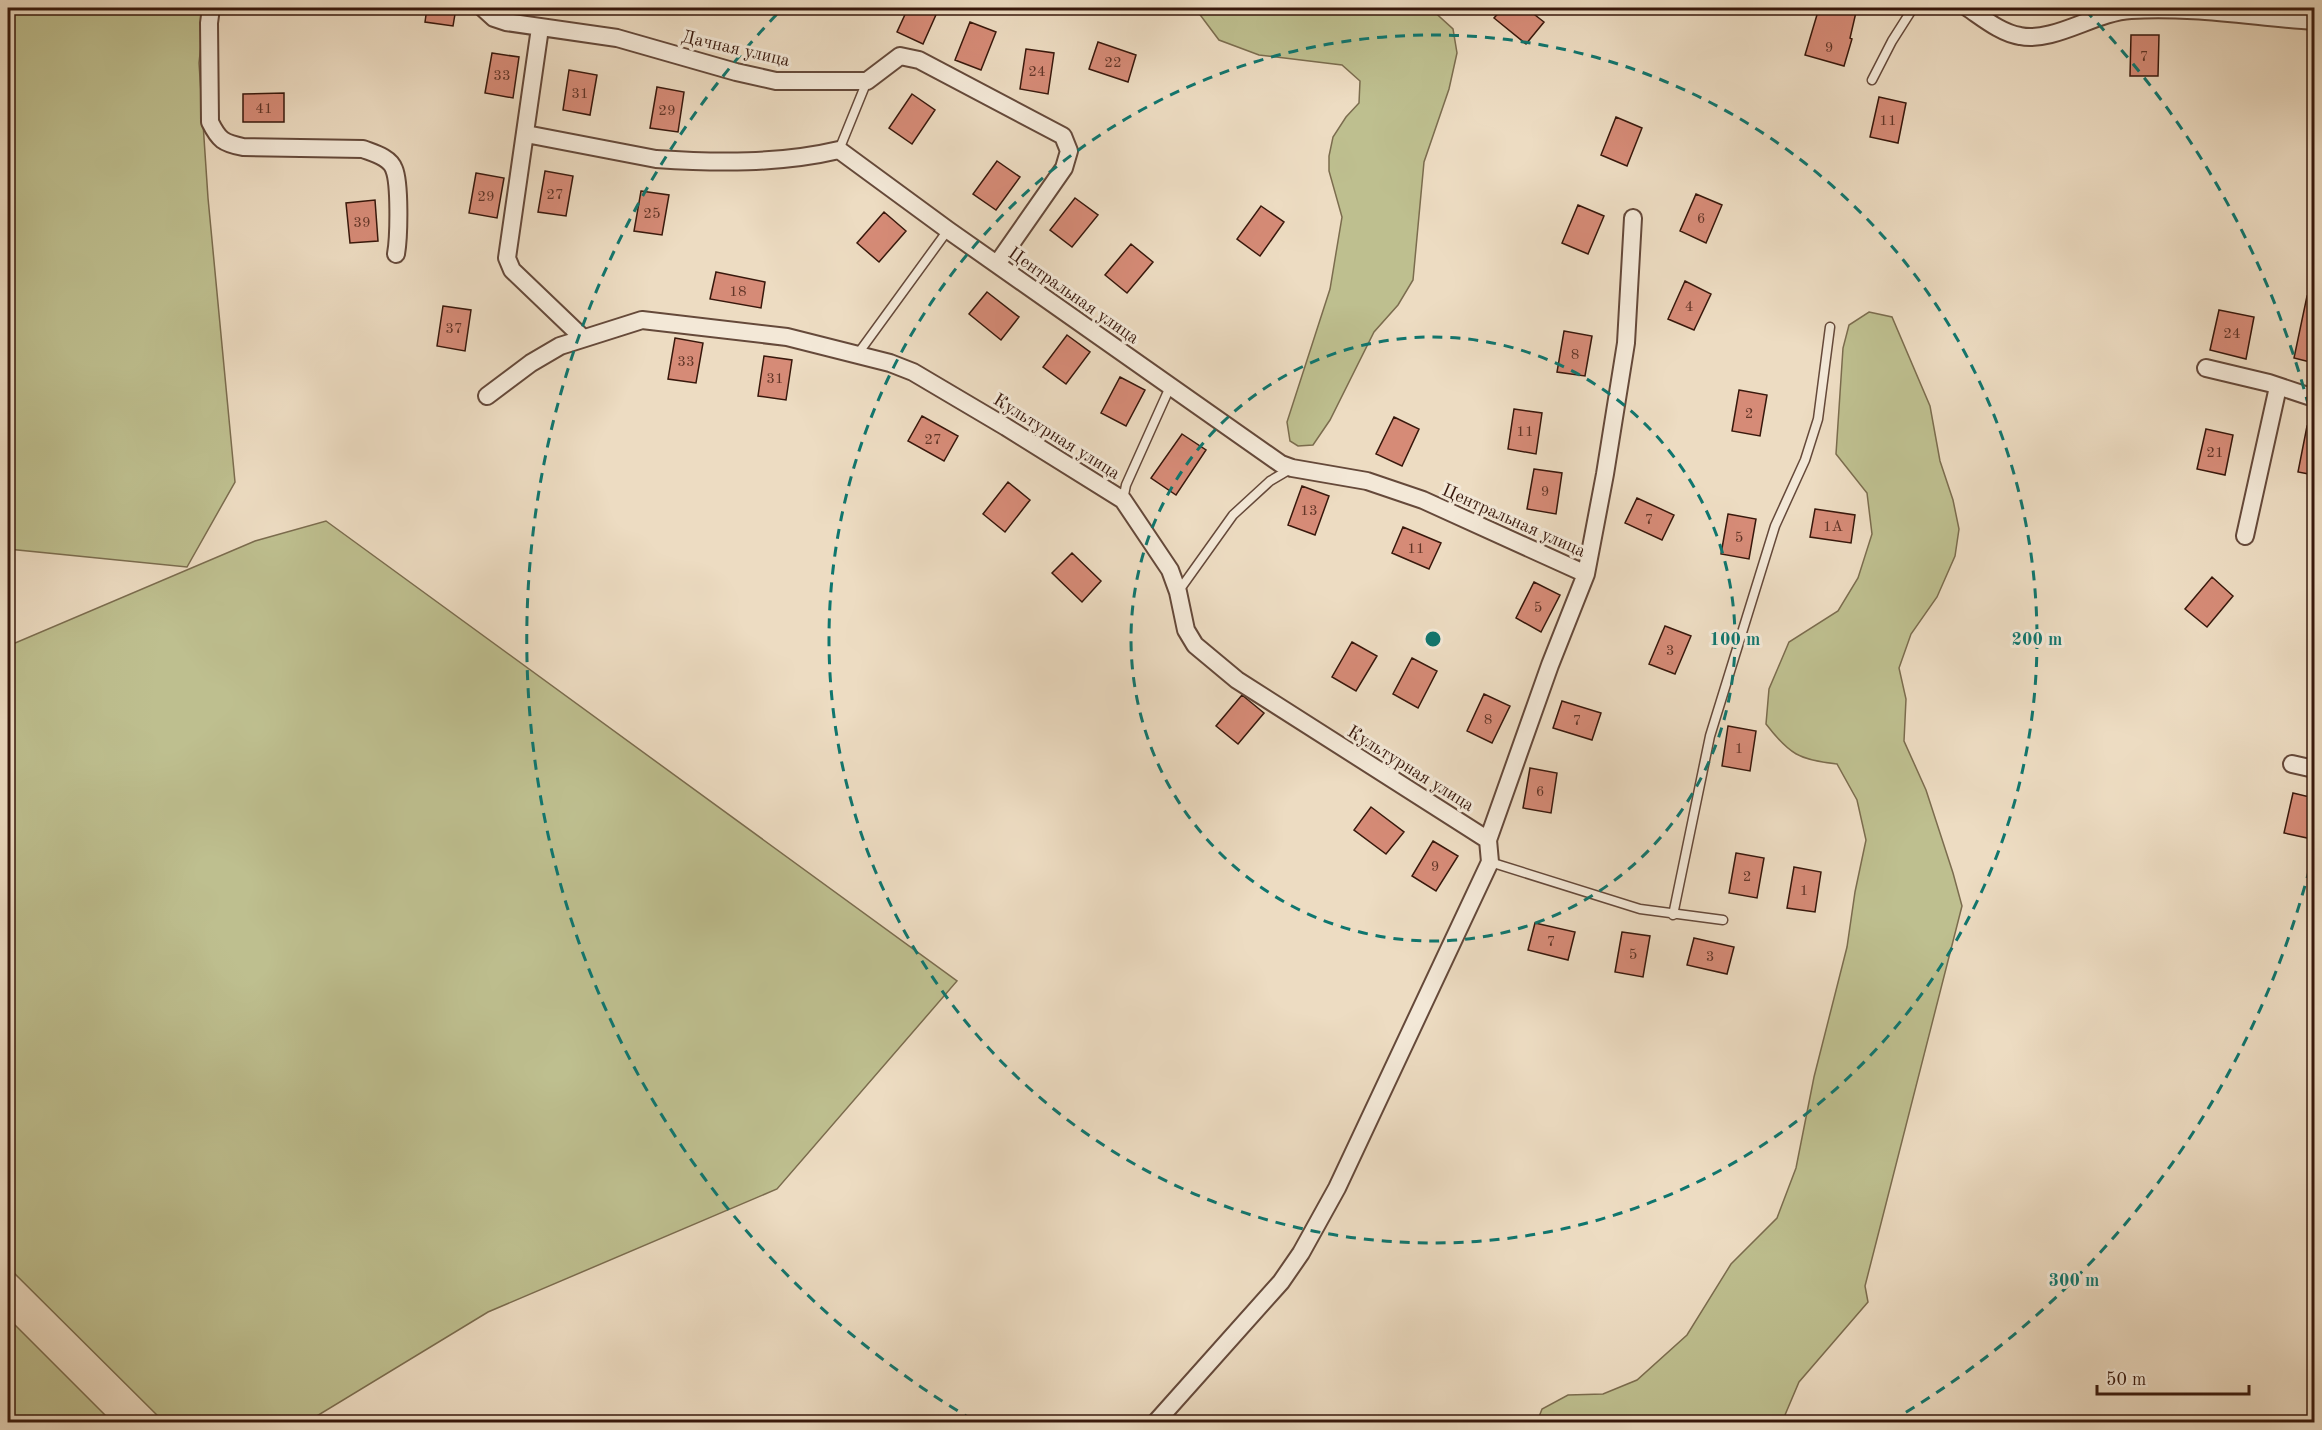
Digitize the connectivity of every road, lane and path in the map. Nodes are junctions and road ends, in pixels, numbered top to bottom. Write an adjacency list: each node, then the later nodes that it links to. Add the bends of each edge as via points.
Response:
1 (211, 8): 13 (street, via 210,122 217,136 226,144 243,147 363,149 382,156 394,167 396,180)
2 (483, 8): 6 (street, Дачная улица, via 494,18)
3 (1913, 8): 7 (lane)
4 (1968, 8): 5 (street, via 1997,27 2030,37 2128,10)
5 (2314, 21)
6 (540, 28): 8 (street, Дачная улица, via 617,38 776,81); 9 (street)
7 (1872, 80)
8 (867, 81): 10 (lane); 14 (street, via 900,56 910,57 1063,136 1069,151 1064,168)
9 (526, 134): 10 (street, via 678,161 795,159); 16 (street, via 507,258 512,270)
10 (839, 150): 12 (street, Центральная улица)
11 (1633, 218): 26 (street, via 1626,343)
12 (948, 230): 14 (street, Центральная улица); 17 (lane)
13 (396, 254)
14 (997, 264): 19 (street, Центральная улица)
15 (1830, 327): 32 (lane, via 1818,418 1805,460 1775,526 1710,736)
16 (582, 337): 17 (street, Культурная улица, via 642,320 787,337); 21 (street, Культурная улица, via 531,363)
17 (857, 356): 24 (street, Культурная улица, via 913,372)
18 (2206, 368): 20 (street)
19 (1170, 387): 23 (street, Центральная улица); 24 (lane)
20 (2278, 387): 22 (street); 25 (street)
21 (487, 396)
22 (2314, 398)
23 (1292, 468): 26 (street, Центральная улица, via 1367,481 1423,500); 27 (lane, via 1270,481 1233,515)
24 (1123, 500): 27 (street, Культурная улица, via 1170,570)
25 (2245, 536)
26 (1586, 574): 30 (street)
27 (1178, 592): 30 (street, Культурная улица, via 1186,630 1214,663)
28 (2292, 764): 29 (street)
29 (2314, 769)
30 (1488, 840): 31 (street)
31 (1490, 862): 32 (lane, via 1640,909); 34 (street, via 1337,1188 1301,1253 1281,1282)
32 (1673, 915): 33 (lane)
33 (1723, 920)
34 (1156, 1422)

